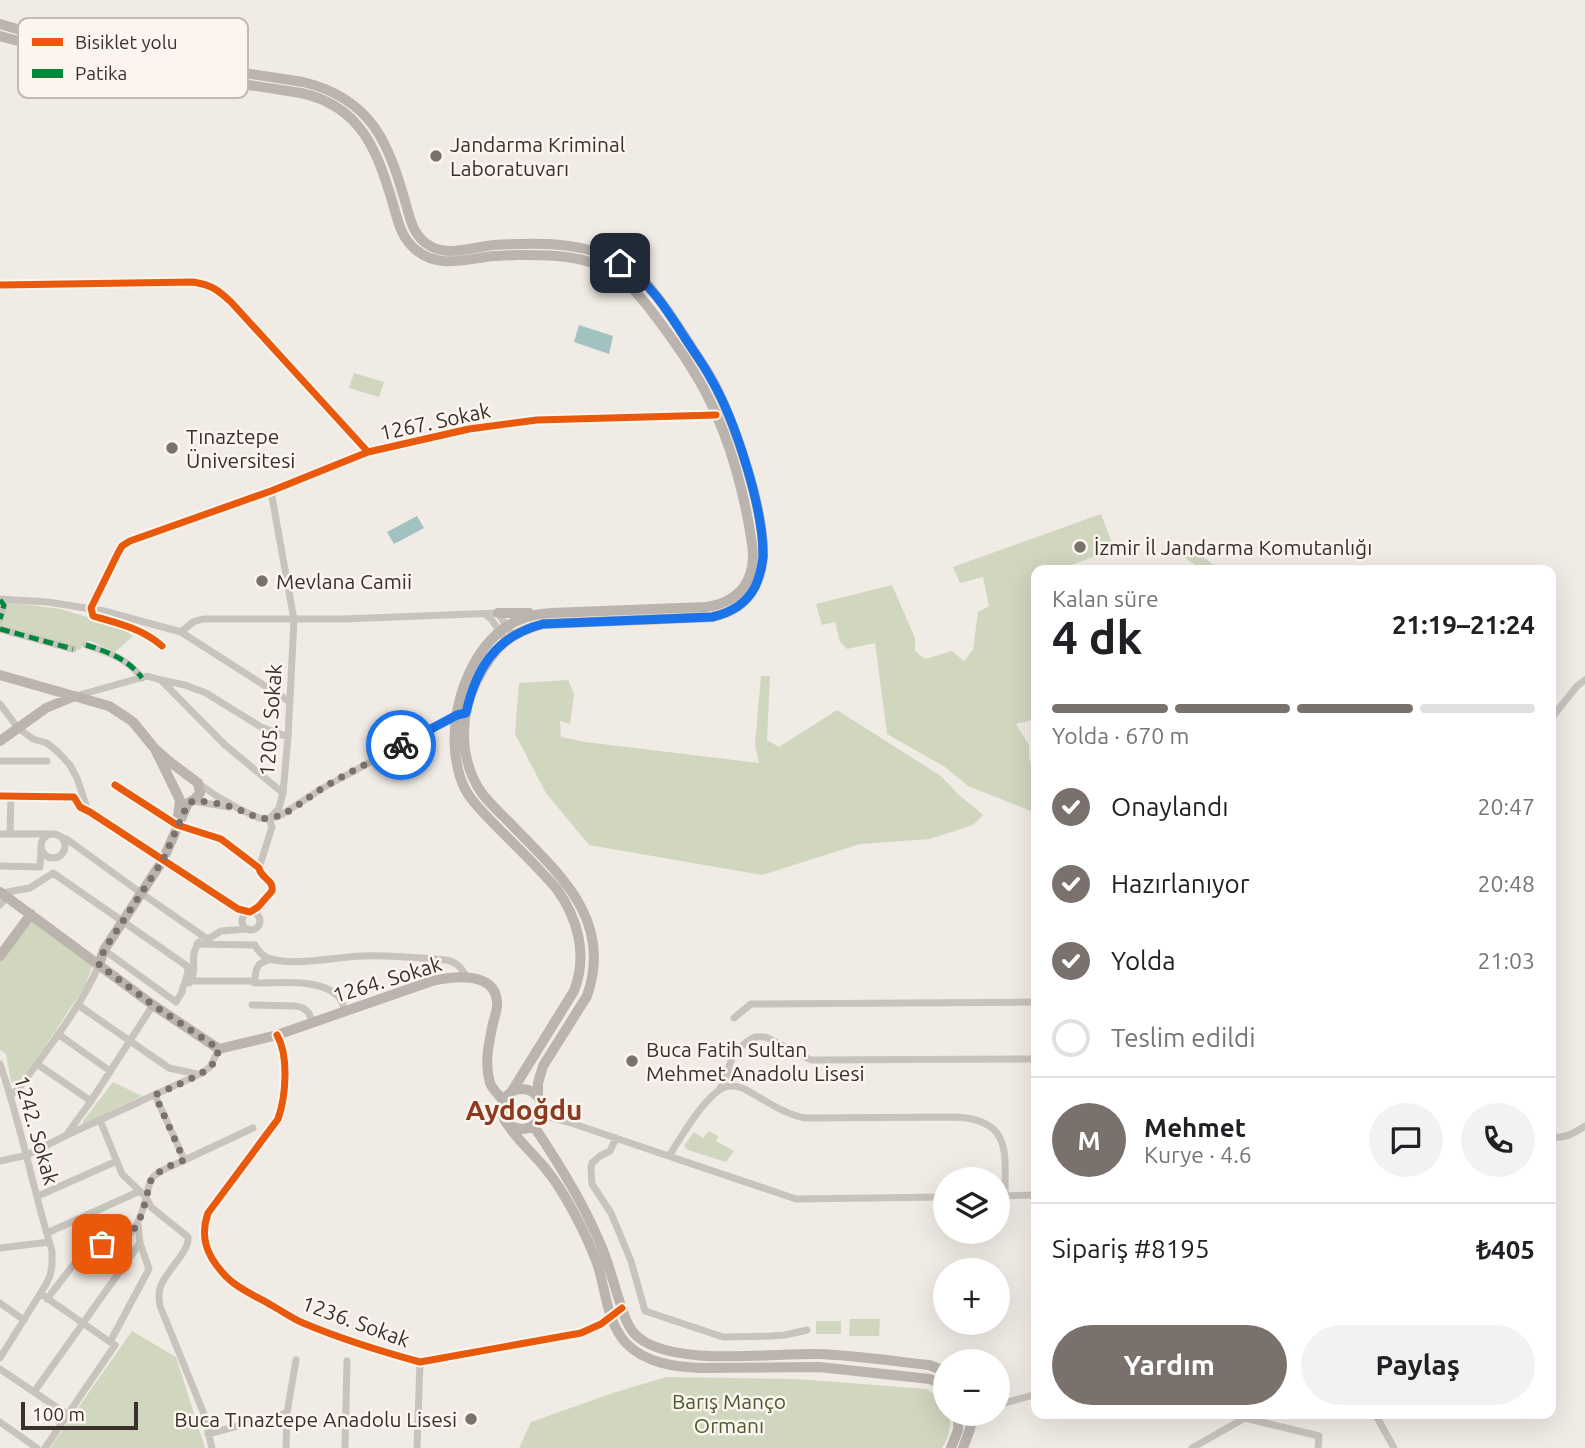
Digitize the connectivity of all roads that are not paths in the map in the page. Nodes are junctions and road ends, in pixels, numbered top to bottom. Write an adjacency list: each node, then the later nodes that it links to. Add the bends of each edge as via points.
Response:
1 (0, 24): 2 (main road)
2 (18, 29)
3 (0, 36): 4 (main road)
4 (18, 41)
5 (248, 76): 20 (main road, via 303,82 339,94 358,107 375,127 394,167 412,227 429,246 454,251 550,245 590,250 628,268 673,318 721,397 757,511 763,559 748,598 712,617 543,624)
6 (248, 83): 8 (main road, via 311,96 341,109 357,123 383,173 398,225 408,243 431,258 449,262 492,256 562,257 593,263 626,282 669,334)
7 (0, 285): 9 (street, via 193,282 217,289)
8 (716, 415): 9 (street, 1267. Sokak, via 537,420 469,429); 14 (main road, via 740,486 752,542 753,564 735,598 706,607)
9 (368, 452): 10 (street, 1267. Sokak)
10 (271, 491): 12 (street, 1267. Sokak, via 122,545); 17 (street, 1205. Sokak)
11 (0, 599): 12 (street); 16 (street, via 5,605)
12 (91, 608): 19 (street); 22 (street, via 93,615 147,634)
13 (498, 613): 14 (main road); 15 (street); 20 (street)
14 (551, 613): 20 (main road, via 528,616)
15 (485, 614): 17 (street); 20 (street)
16 (0, 619)
17 (294, 620): 19 (street, via 203,619); 29 (street, 1205. Sokak)
18 (0, 629): 23 (street)
19 (181, 632): 29 (street)
20 (506, 633): 32 (main road, via 483,667)
21 (86, 645): 25 (street, via 118,657)
22 (162, 646)
23 (73, 649)
24 (0, 675): 28 (main road)
25 (142, 678): 26 (street); 28 (street)
26 (161, 680): 34 (street, via 206,694 255,724); 42 (street, via 225,746)
27 (1585, 680): 31 (street)
28 (75, 696): 33 (main road, via 46,708); 36 (main road, via 127,716)
29 (290, 702): 34 (street, 1205. Sokak)
30 (0, 704): 33 (street)
31 (1556, 712)
32 (461, 714): 48 (street); 92 (main road, via 454,734 464,787 563,897 580,942 574,991); 95 (main road, via 468,766 482,794 571,889 592,937 594,968 587,996 543,1066)
33 (18, 728): 35 (main road); 47 (street, via 47,743 66,761)
34 (288, 737): 42 (street, 1205. Sokak)
35 (0, 741)
36 (155, 749): 39 (main road); 41 (main road)
37 (0, 761): 38 (street)
38 (47, 761)
39 (195, 781): 41 (main road, via 181,782); 45 (main road, via 200,790); 46 (street)
40 (115, 785): 49 (street)
41 (177, 793): 45 (main road); 49 (main road)
42 (283, 793): 48 (street, 1205. Sokak)
43 (0, 796): 44 (street)
44 (11, 796): 47 (street, via 74,797); 51 (street)
45 (192, 801): 46 (street); 49 (main road)
46 (239, 809): 48 (street)
47 (88, 811): 55 (street)
48 (270, 819): 57 (street, 1205. Sokak, via 272,827)
49 (177, 825): 55 (main road); 57 (street, via 221,839)
50 (0, 834): 51 (street)
51 (10, 834): 52 (street)
52 (55, 835): 53 (street, via 44,837); 54 (street, via 65,846); 59 (street)
53 (41, 848): 54 (street, via 47,857); 56 (street, via 40,867)
54 (58, 856): 58 (street)
55 (163, 860): 59 (main road); 61 (street, via 238,909)
56 (0, 866)
57 (259, 869): 61 (street, via 273,888)
58 (53, 873): 60 (street, via 30,888); 63 (street)
59 (141, 893): 63 (main road); 65 (street)
60 (2, 897): 62 (main road)
61 (250, 912): 64 (street, via 242,921); 64 (street, via 259,921)
62 (31, 914): 68 (main road); 70 (main road)
63 (122, 922): 67 (main road); 74 (street, via 187,966)
64 (249, 929): 65 (street, via 220,931 208,939)
65 (203, 936): 66 (street)
66 (197, 944): 69 (street, via 255,945 258,952); 72 (street)
67 (104, 950): 70 (main road); 74 (street, via 176,1002)
68 (0, 956)
69 (273, 959): 71 (street, via 368,956 446,960 456,963); 73 (street, via 257,965)
70 (99, 965): 76 (street); 77 (main road)
71 (467, 978): 79 (main road, 1264. Sokak, via 432,981); 96 (main road, 1264. Sokak, via 484,982 496,997 488,1067 491,1086)
72 (190, 981): 73 (street); 74 (street)
73 (253, 982): 79 (street, via 324,988 341,999)
74 (181, 994)
75 (1031, 1002): 80 (street, via 751,1004)
76 (78, 1005): 82 (street); 84 (street)
77 (153, 1005): 84 (street); 85 (main road)
78 (252, 1005): 81 (street, via 300,1007 309,1013)
79 (345, 1012): 81 (main road, 1264. Sokak)
80 (734, 1018)
81 (312, 1023): 83 (main road, 1264. Sokak)
82 (58, 1034): 88 (street); 89 (street)
83 (276, 1035): 85 (main road, 1264. Sokak); 121 (street, via 285,1063 278,1119 208,1213)
84 (129, 1041): 89 (street); 90 (street, via 169,1068)
85 (219, 1049): 90 (street, via 210,1067)
86 (1031, 1059): 91 (street, via 811,1060 761,1036 752,1038 733,1056)
87 (0, 1064): 93 (street, 1242. Sokak)
88 (37, 1064): 93 (street); 97 (street)
89 (110, 1071): 97 (street)
90 (198, 1074): 94 (street)
91 (720, 1088): 108 (street); 112 (street, via 740,1087 805,1118 977,1120 989,1125 1003,1143)
92 (512, 1091): 95 (main road, via 526,1089); 96 (main road)
93 (11, 1095): 107 (street, 1242. Sokak)
94 (155, 1095): 100 (street); 109 (street)
95 (538, 1096): 98 (main road)
96 (503, 1100): 99 (main road)
97 (91, 1101): 104 (street)
98 (541, 1115): 101 (main road); 105 (street)
99 (504, 1119): 101 (main road, via 520,1129); 129 (main road, via 547,1170 571,1209 597,1265)
100 (100, 1120): 104 (street); 111 (street)
101 (533, 1125): 128 (main road, via 600,1241)
102 (1585, 1126): 106 (street)
103 (253, 1128): 109 (street)
104 (67, 1135): 107 (street)
105 (616, 1138): 108 (street); 132 (street, via 610,1151 592,1163 591,1179 631,1261 645,1311 723,1337 771,1336)
106 (1556, 1138)
107 (27, 1155): 110 (street); 115 (street, 1242. Sokak)
108 (669, 1156): 117 (street, via 796,1199)
109 (184, 1160): 113 (street, via 159,1172)
110 (0, 1161)
111 (117, 1161): 113 (street, via 122,1174); 115 (street)
112 (1004, 1167)
113 (143, 1194): 118 (street); 119 (street); 122 (street)
114 (1031, 1195): 116 (street)
115 (38, 1196): 119 (street, 1242. Sokak)
116 (1010, 1196)
117 (933, 1197)
118 (138, 1223): 124 (street); 126 (street, via 129,1237 116,1242 102,1244 94,1238)
119 (47, 1233): 123 (street, 1242. Sokak)
120 (0, 1237): 125 (street)
121 (205, 1238): 122 (street); 137 (street, 1236. Sokak, via 223,1274 253,1296 302,1323)
122 (189, 1241): 152 (street, via 163,1282 160,1306)
123 (49, 1242): 125 (street); 126 (street, 1242. Sokak, via 52,1265)
124 (141, 1243): 131 (street); 133 (street, via 149,1269)
125 (1, 1248)
126 (44, 1296): 130 (street, 1242. Sokak); 131 (street)
127 (0, 1303): 130 (street)
128 (622, 1308): 129 (street, 1236. Sokak); 138 (main road, via 638,1338 675,1352 700,1356 820,1354)
129 (611, 1317): 137 (street, 1236. Sokak, via 581,1333); 140 (main road, via 631,1347 664,1363 701,1368 819,1367)
130 (24, 1320): 134 (street, 1242. Sokak)
131 (83, 1323): 133 (street); 141 (street)
132 (807, 1329)
133 (110, 1342): 145 (street, via 115,1345)
134 (2, 1352)
135 (296, 1360): 144 (street)
136 (347, 1361): 157 (street)
137 (421, 1362): 158 (street)
138 (933, 1366)
139 (0, 1369): 141 (street)
140 (933, 1380)
141 (34, 1392): 145 (street)
142 (1031, 1395): 143 (street)
143 (1010, 1402)
144 (288, 1413): 152 (street); 156 (street)
145 (68, 1415): 154 (street)
146 (1243, 1419): 161 (street)
147 (1249, 1419): 162 (street, via 1320,1436)
148 (1378, 1419): 163 (street)
149 (0, 1422): 153 (street)
150 (958, 1426): 159 (main road)
151 (971, 1426): 160 (main road)
152 (208, 1434): 155 (street)
153 (37, 1448)
154 (45, 1448)
155 (212, 1448)
156 (286, 1448)
157 (345, 1448)
158 (417, 1448)
159 (951, 1448)
160 (962, 1448)
161 (1192, 1448)
162 (1318, 1448)
163 (1394, 1448)

